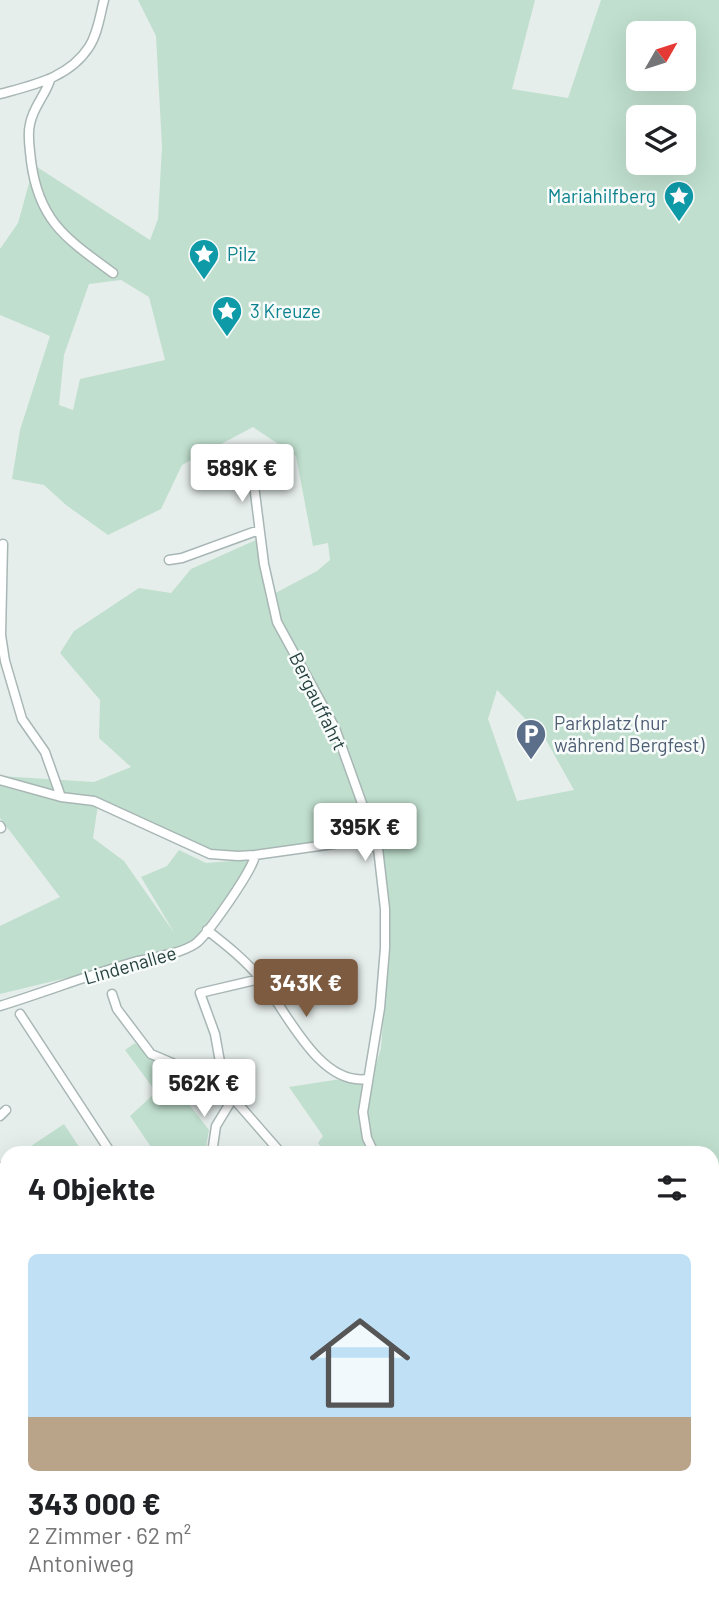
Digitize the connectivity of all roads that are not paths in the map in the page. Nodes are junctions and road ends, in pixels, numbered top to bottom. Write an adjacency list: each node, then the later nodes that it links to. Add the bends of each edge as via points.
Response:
1 (104, 0): 2 (street, via 90,46)
2 (50, 80): 3 (street); 4 (street, via 29,125 33,176 41,205 57,229)
3 (0, 94)
4 (113, 273)
5 (229, 482): 6 (street, Bergauffahrt, via 230,472 253,477)
6 (259, 530): 8 (street); 11 (street, Bergauffahrt, via 277,622 335,728)
7 (3, 544): 10 (street, via 1,635 5,661 22,719 45,752)
8 (169, 560)
9 (0, 780): 10 (street)
10 (61, 797): 12 (street, via 94,801 210,853)
11 (378, 848): 12 (street, via 355,841); 19 (street, Bergauffahrt, via 385,948)
12 (255, 855): 13 (street, Lindenallee, via 246,876)
13 (207, 930): 14 (street); 16 (street, Lindenallee, via 186,949)
14 (260, 979): 18 (street, via 200,993 215,1034); 19 (street, via 310,1051 339,1074 356,1081)
15 (111, 994): 18 (street, via 151,1054 198,1074)
16 (0, 1006)
17 (20, 1014): 21 (street)
18 (222, 1073): 20 (street)
19 (367, 1079): 24 (street, Bergauffahrt, via 363,1126)
20 (233, 1098): 22 (street, via 216,1126); 23 (street)
21 (106, 1146)
22 (213, 1146)
23 (275, 1146)
24 (371, 1146)

